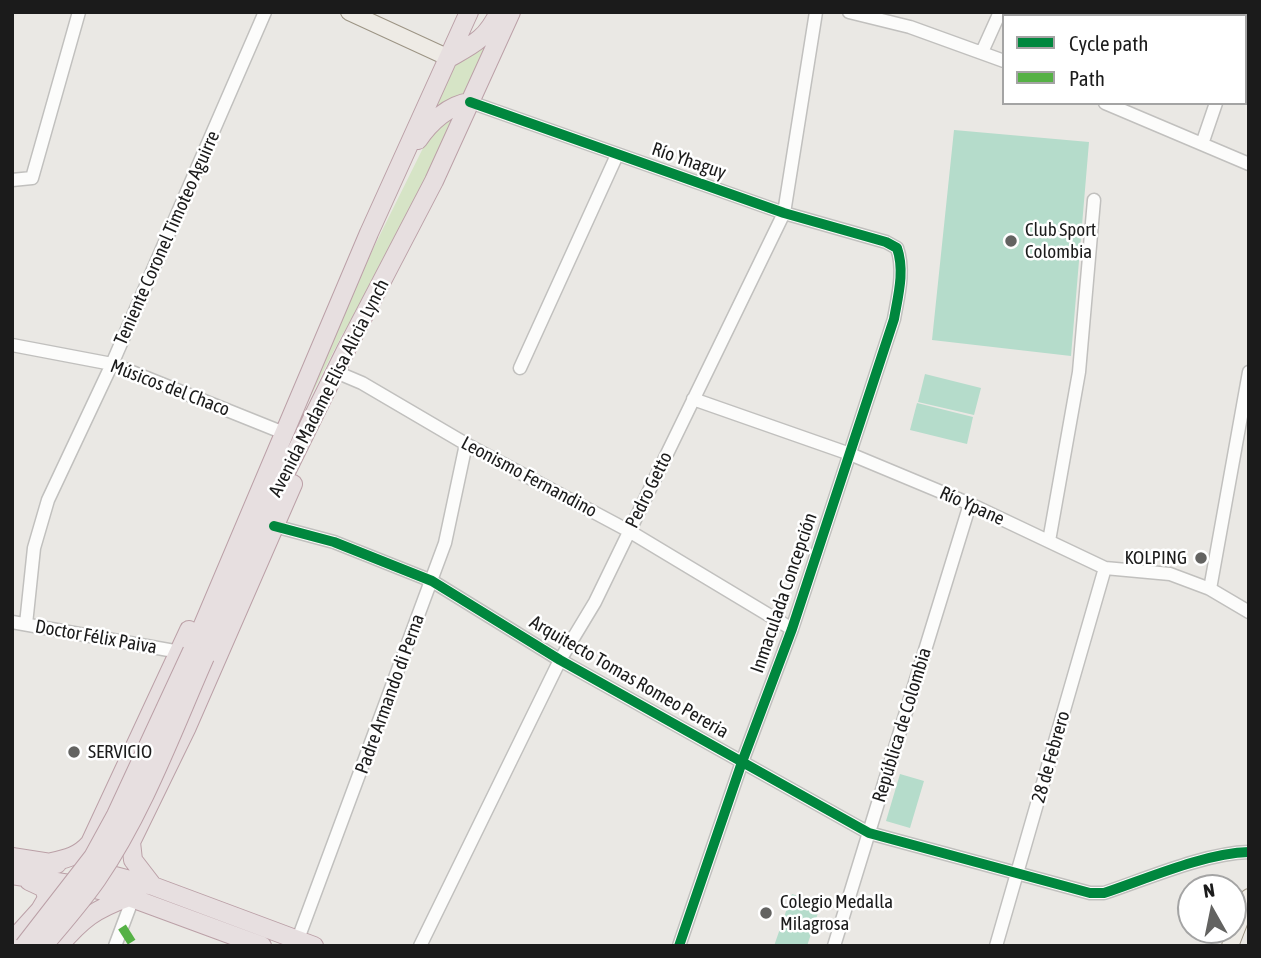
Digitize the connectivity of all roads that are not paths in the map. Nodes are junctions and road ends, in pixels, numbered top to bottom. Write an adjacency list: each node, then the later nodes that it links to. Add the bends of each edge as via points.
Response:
1 (79, 12): 19 (street, via 32,178)
2 (265, 12): 25 (street, Teniente Coronel Timoteo Aguirre)
3 (349, 12): 11 (main road)
4 (469, 12): 11 (highway, Avenida Madame Elisa Alicia Lynch)
5 (499, 12): 11 (highway, via 490,31)
6 (511, 12): 13 (highway, Avenida Madame Elisa Alicia Lynch)
7 (816, 12): 21 (street, Pedro Getto)
8 (849, 12): 10 (street)
9 (1000, 12): 10 (street)
10 (982, 52): 12 (street)
11 (449, 58): 22 (highway, Avenida Madame Elisa Alicia Lynch)
12 (1002, 60)
13 (470, 102): 17 (street, Río Yhaguy); 22 (highway, via 450,109 420,137 382,218); 27 (highway, Avenida Madame Elisa Alicia Lynch)
14 (1110, 105): 16 (street)
15 (1215, 105): 16 (street)
16 (1202, 144): 18 (street)
17 (617, 155): 21 (street, Río Yhaguy); 26 (street)
18 (1249, 164)
19 (12, 180)
20 (1094, 200): 37 (street, via 1079,372)
21 (784, 213): 23 (street, Río Yhaguy); 29 (street, Pedro Getto)
22 (369, 233): 31 (highway, Avenida Madame Elisa Alicia Lynch)
23 (897, 248): 33 (street, Inmaculada Concepción, via 901,270 894,319)
24 (12, 345): 25 (street, Músicos del Chaco)
25 (112, 364): 31 (street, Músicos del Chaco); 43 (street, Teniente Coronel Timoteo Aguirre, via 39,527)
26 (520, 368)
27 (336, 372): 31 (highway, Avenida Madame Elisa Alicia Lynch); 32 (street, Leonismo Fernandino)
28 (1249, 372): 30 (street)
29 (693, 399): 33 (street, Río Ypane); 36 (street, Pedro Getto)
30 (1246, 404): 40 (street)
31 (289, 438): 35 (highway, via 298,471); 45 (highway, Avenida Madame Elisa Alicia Lynch)
32 (466, 444): 36 (street, Leonismo Fernandino); 39 (street, Padre Armando di Perna)
33 (850, 454): 34 (street, Río Ypane); 44 (street, Inmaculada Concepción)
34 (970, 504): 37 (street, Río Ypane); 48 (street, República de Colombia)
35 (274, 526): 39 (street, Arquitecto Tomas Romeo Pereria, via 334,542); 55 (highway, via 187,727 131,842 132,860)
36 (629, 531): 44 (street, Leonismo Fernandino); 46 (street, Pedro Getto, via 595,602)
37 (1049, 541): 38 (street, Río Ypane)
38 (1105, 568): 40 (street, Río Ypane, via 1170,574); 52 (street, 28 de Febrero)
39 (432, 581): 46 (street, Arquitecto Tomas Romeo Pereria); 59 (street, Padre Armando di Perna)
40 (1210, 589): 41 (street, Río Ypane)
41 (1249, 612)
42 (12, 622): 43 (street, Doctor Félix Paiva)
43 (26, 624): 45 (street, Doctor Félix Paiva)
44 (792, 629): 47 (street, Inmaculada Concepción)
45 (192, 654): 51 (highway, via 90,843 73,857); 54 (highway, Avenida Madame Elisa Alicia Lynch, bridge, via 93,857)
46 (560, 660): 47 (street, Arquitecto Tomas Romeo Pereria); 65 (street, Pedro Getto)
47 (742, 762): 48 (street, Arquitecto Tomas Romeo Pereria); 66 (street, Inmaculada Concepción)
48 (869, 833): 52 (street, Arquitecto Tomas Romeo Pereria); 67 (street, República de Colombia)
49 (1249, 852): 52 (street, Arquitecto Tomas Romeo Pereria, via 1196,863 1104,893)
50 (12, 857): 51 (highway)
51 (47, 863): 54 (highway)
52 (1017, 872): 68 (street, 28 de Febrero)
53 (12, 875): 54 (highway); 58 (highway, via 44,888 47,898)
54 (88, 878): 55 (highway); 57 (highway); 60 (highway, bridge); 61 (highway, bridge)
55 (153, 886): 59 (highway)
56 (1249, 897): 69 (main road)
57 (131, 898): 62 (highway, via 89,915); 63 (street); 64 (highway)
58 (12, 941)
59 (306, 942)
60 (24, 946)
61 (43, 946)
62 (59, 946)
63 (115, 946)
64 (262, 946)
65 (420, 946)
66 (679, 946)
67 (835, 946)
68 (996, 946)
69 (1230, 946)

